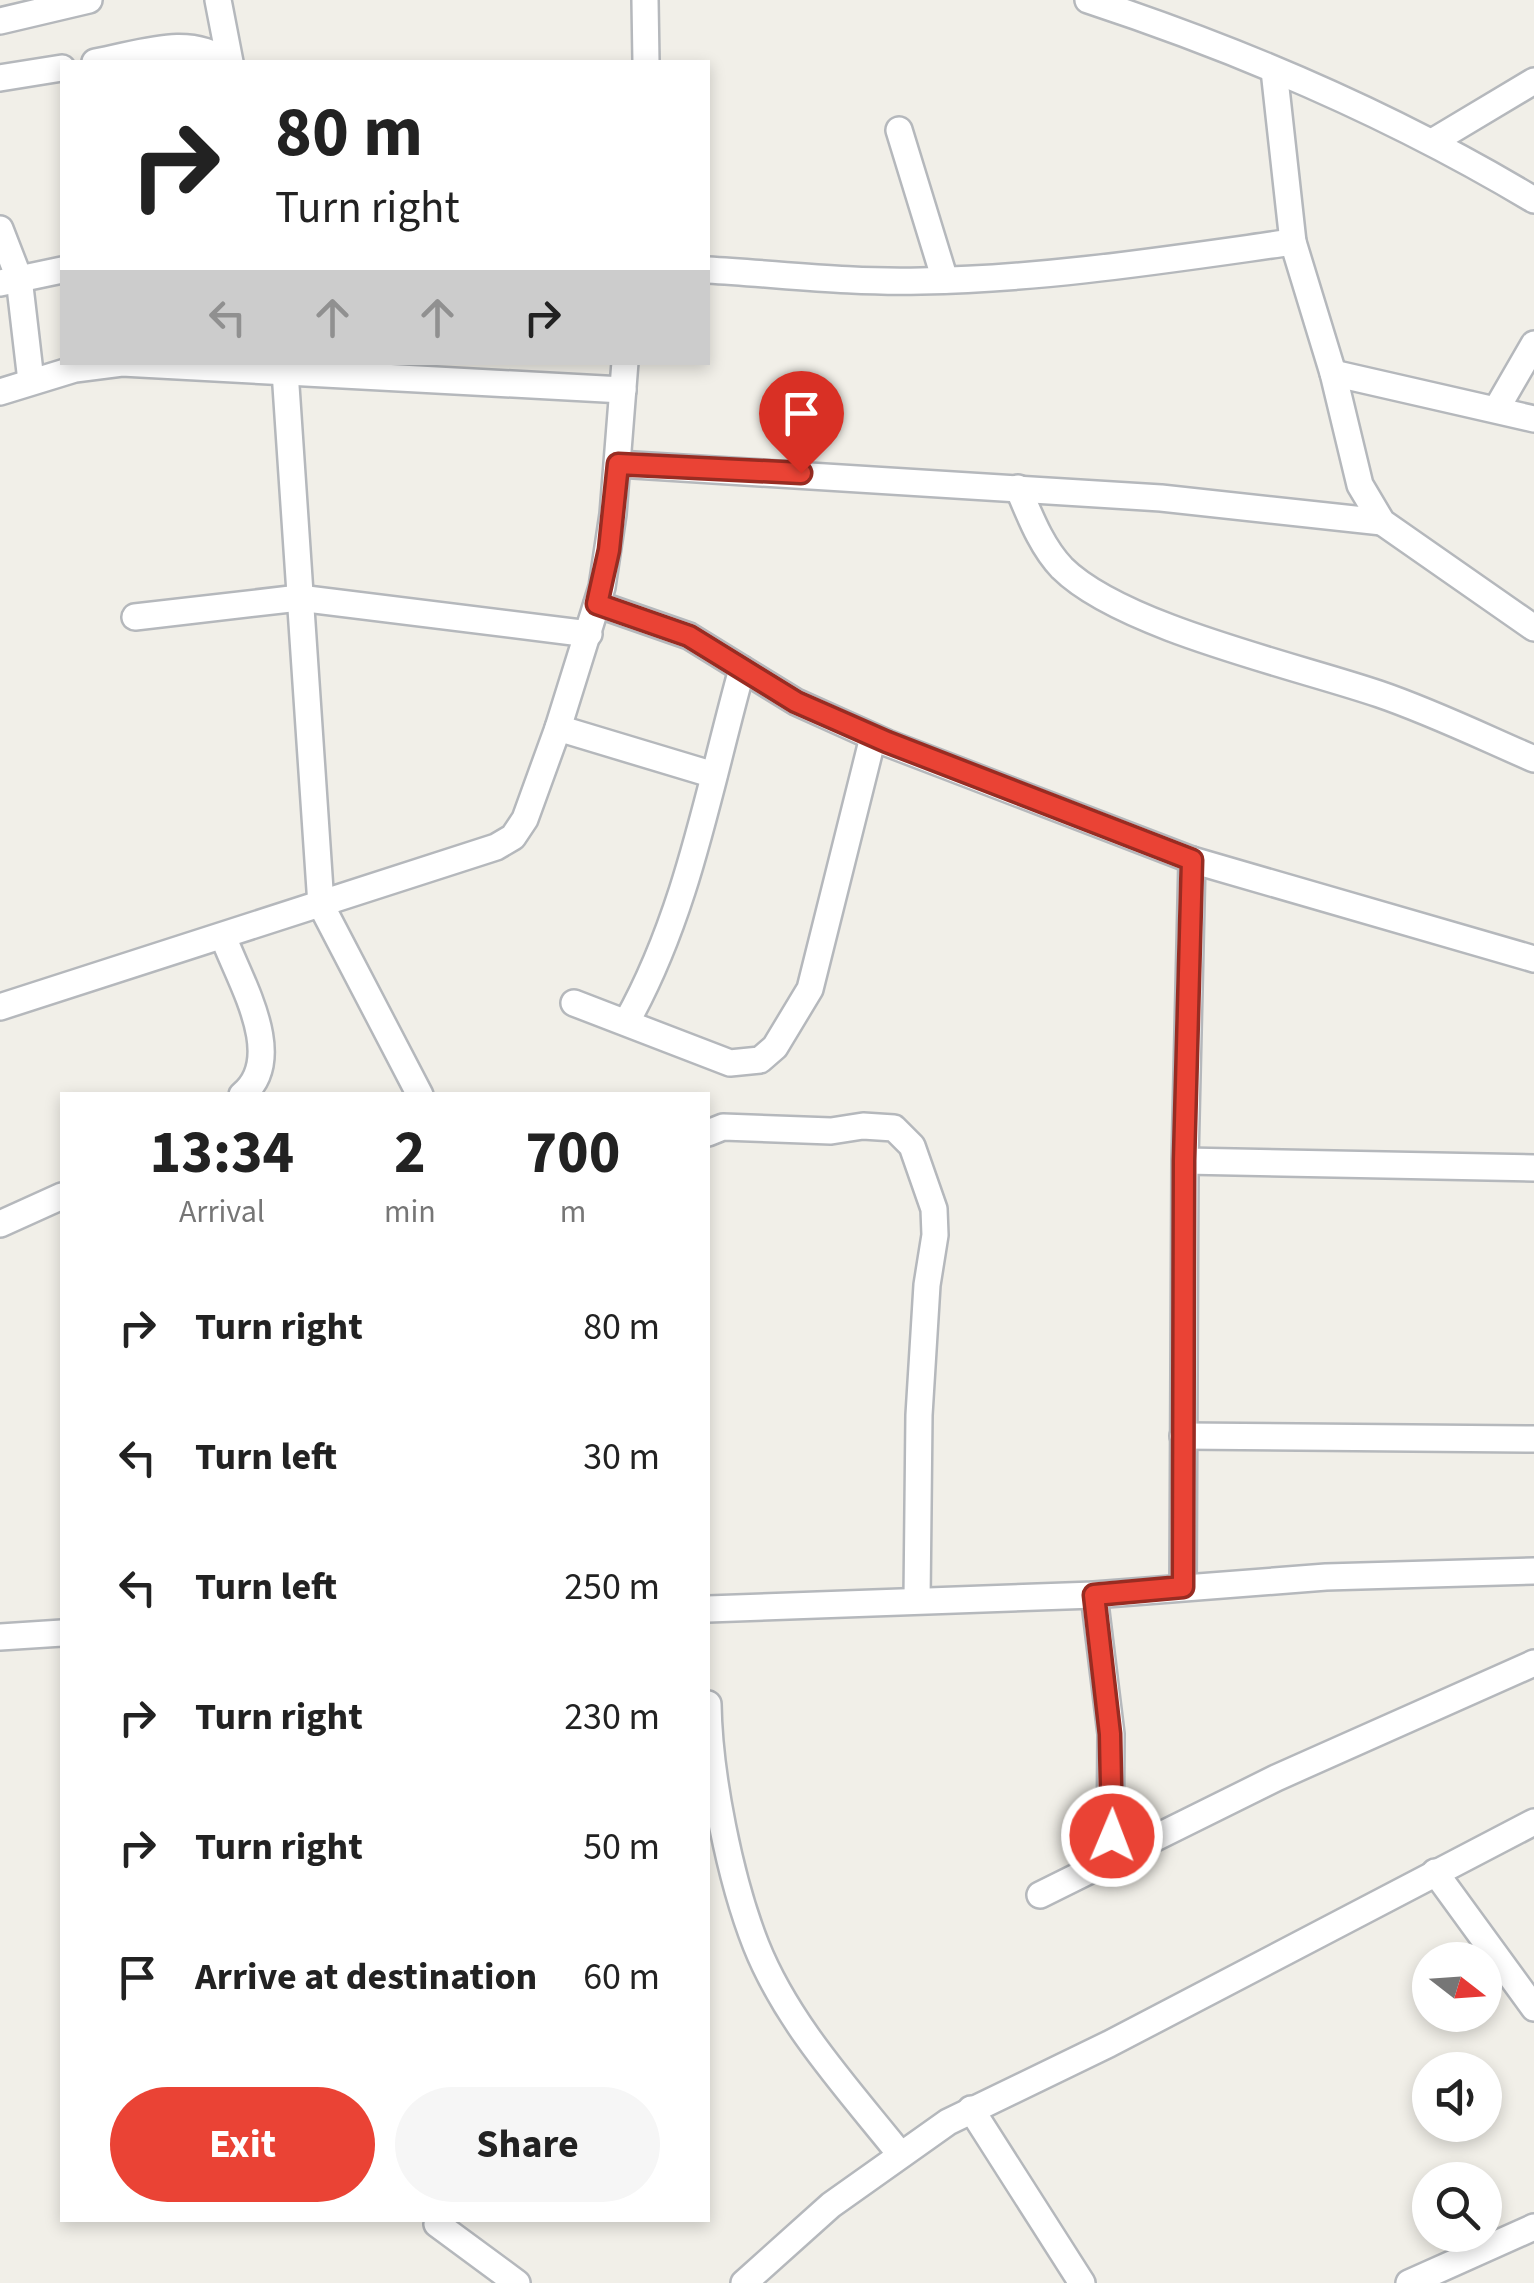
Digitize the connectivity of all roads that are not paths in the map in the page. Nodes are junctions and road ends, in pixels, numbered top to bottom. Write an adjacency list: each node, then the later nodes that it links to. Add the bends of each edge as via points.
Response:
1 (89, 0): 6 (street)
2 (218, 0): 9 (street)
3 (645, 0): 10 (street)
4 (1088, 0): 5 (street)
5 (1118, 5): 12 (street)
6 (0, 20)
7 (106, 60): 8 (street, via 186,46)
8 (225, 60)
9 (228, 60)
10 (646, 60)
11 (60, 68): 13 (street)
12 (1274, 70): 16 (street); 19 (street)
13 (0, 78)
14 (1534, 82): 16 (street)
15 (899, 130): 23 (street)
16 (1432, 142): 17 (street)
17 (1534, 200)
18 (0, 229): 22 (street)
19 (1294, 242): 23 (street); 30 (street)
20 (60, 270): 22 (street)
21 (710, 270): 23 (street)
22 (10, 280): 31 (street)
23 (944, 280)
24 (1534, 344): 34 (street)
25 (101, 365): 31 (street)
26 (163, 365): 29 (street)
27 (625, 365): 32 (street)
28 (395, 370): 29 (street); 32 (street)
29 (286, 371): 39 (street)
30 (1333, 373): 34 (street); 38 (street, via 1360,485)
31 (30, 381): 33 (street)
32 (623, 390): 36 (street)
33 (0, 392)
34 (1497, 408): 35 (street)
35 (1534, 419)
36 (618, 464): 37 (street); 40 (street)
37 (1018, 488): 38 (street); 47 (street, via 1063,568 1114,602 1396,701)
38 (1382, 522): 42 (street)
39 (299, 598): 41 (street); 43 (street); 50 (street)
40 (597, 604): 43 (street); 44 (street, via 689,636)
41 (135, 617)
42 (1534, 628)
43 (589, 634): 45 (street)
44 (742, 668): 46 (street, via 796,702); 48 (street)
45 (558, 728): 48 (street); 50 (street, via 514,837)
46 (874, 737): 49 (street); 55 (street, via 810,989 775,1047 760,1060 730,1063)
47 (1534, 760)
48 (714, 774): 55 (street, via 676,912)
49 (1192, 860): 52 (street); 59 (street)
50 (321, 905): 51 (street); 57 (street)
51 (223, 936): 54 (street); 56 (street, via 262,1056 260,1076)
52 (1534, 959)
53 (574, 1003): 55 (street)
54 (0, 1007)
55 (627, 1021)
56 (245, 1092)
57 (418, 1092)
58 (710, 1132): 68 (street, via 894,1128 912,1146 934,1209 935,1236 919,1416)
59 (1184, 1161): 60 (street); 63 (street)
60 (1534, 1168)
61 (60, 1197): 62 (street)
62 (0, 1224)
63 (1183, 1436): 64 (street); 66 (street)
64 (1534, 1439)
65 (1534, 1571): 66 (street)
66 (1183, 1587): 67 (street)
67 (1094, 1595): 68 (street); 76 (street, via 1110,1734)
68 (917, 1600): 69 (street)
69 (710, 1608)
70 (60, 1633): 71 (street)
71 (0, 1637)
72 (1534, 1663): 76 (street, via 1276,1778)
73 (710, 1738): 75 (street)
74 (1534, 1822): 77 (street)
75 (716, 1838): 81 (street, via 756,1946 784,1997)
76 (1110, 1864): 78 (street)
77 (1436, 1872): 79 (street); 80 (street)
78 (1040, 1895)
79 (1534, 2008)
80 (971, 2109): 81 (street); 86 (street)
81 (900, 2154): 85 (street, via 830,2205)
82 (437, 2224): 84 (street)
83 (1534, 2227): 87 (street)
84 (516, 2283)
85 (744, 2283)
86 (1082, 2283)
87 (1409, 2283)

